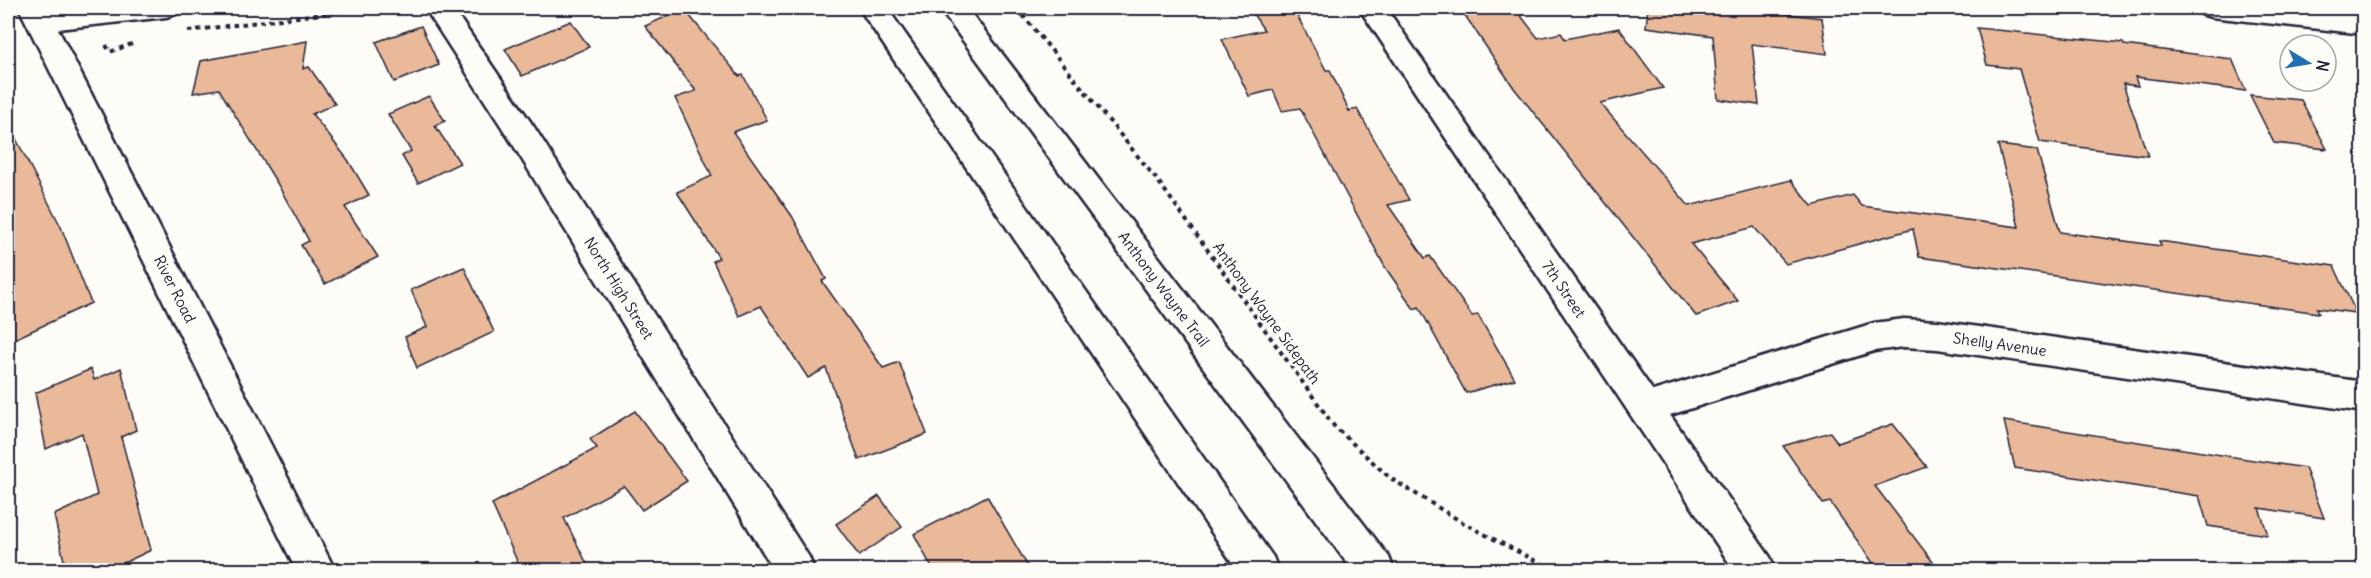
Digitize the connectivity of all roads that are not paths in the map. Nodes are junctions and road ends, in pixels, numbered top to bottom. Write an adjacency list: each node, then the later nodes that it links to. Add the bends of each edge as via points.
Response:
1 (442, 8): 12 (main road, North High Street, via 442,14 524,135)
2 (873, 8): 13 (main road)
3 (953, 8): 14 (main road, Anthony Wayne Trail)
4 (1372, 8): 10 (main road, 7th Street)
5 (2211, 8): 8 (main road)
6 (37, 15): 7 (main road); 11 (main road, River Road)
7 (171, 20)
8 (2364, 25)
9 (2364, 397): 10 (main road, Shelly Avenue, via 1904,333 1874,337)
10 (1645, 408): 15 (main road, 7th Street)
11 (316, 570)
12 (795, 570)
13 (1259, 570)
14 (1375, 570)
15 (1756, 570)

